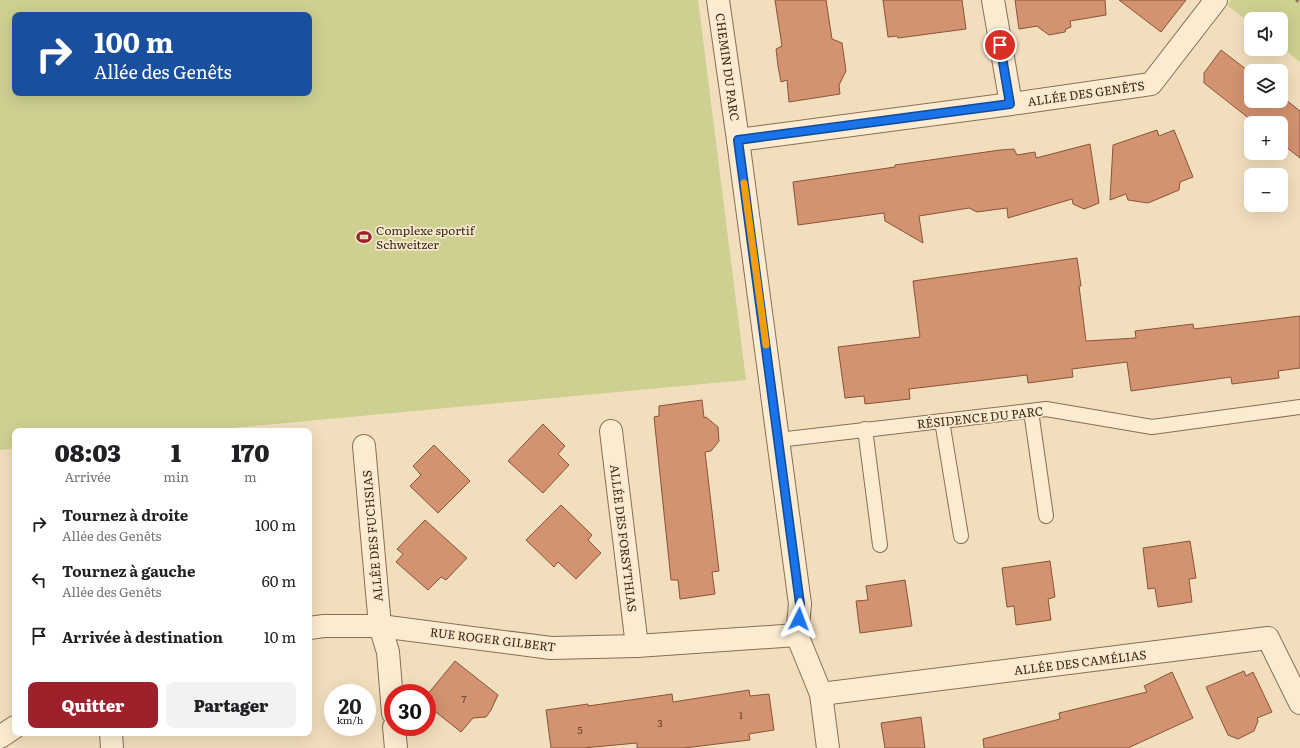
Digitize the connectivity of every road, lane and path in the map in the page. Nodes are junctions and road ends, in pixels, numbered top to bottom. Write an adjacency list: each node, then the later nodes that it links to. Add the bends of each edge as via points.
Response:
1 (718, 0): 7 (street, CHEMIN DU PARC)
2 (992, 0): 6 (street, ALLÉE DES GENÊTS)
3 (1216, 0): 6 (street, ALLÉE DES GENÊTS, via 1151,84)
4 (1296, 0): 5 (path)
5 (1300, 3)
6 (1010, 104): 7 (street, ALLÉE DES GENÊTS)
7 (738, 140): 13 (street, CHEMIN DU PARC)
8 (1300, 407): 9 (lane, RÉSIDENCE DU PARC, via 1152,427 1046,409)
9 (1031, 411): 10 (lane, RÉSIDENCE DU PARC); 15 (lane)
10 (942, 421): 11 (lane, RÉSIDENCE DU PARC); 16 (lane)
11 (865, 429): 13 (lane, RÉSIDENCE DU PARC); 17 (lane)
12 (611, 431): 21 (street, ALLÉE DES FORSYTHIAS)
13 (778, 440): 20 (street, CHEMIN DU PARC, via 800,604)
14 (364, 446): 18 (street, ALLÉE DES FUCHSIAS)
15 (1046, 516)
16 (961, 536)
17 (880, 545)
18 (380, 626): 19 (street, RUE ROGER GILBERT); 21 (street, RUE ROGER GILBERT, via 551,648); 22 (street, ALLÉE DES FUCHSIAS, via 388,652)
19 (312, 628)
20 (797, 635): 21 (street, RUE ROGER GILBERT); 23 (street, CHEMIN DU PARC)
21 (638, 646)
22 (391, 684)
23 (821, 694): 24 (street, ALLÉE DES CAMÉLIAS, via 1268,638); 31 (street, CHEMIN DU PARC)
24 (1300, 703)
25 (12, 729): 28 (street)
26 (111, 736): 29 (street)
27 (395, 736): 30 (street)
28 (0, 737)
29 (112, 748)
30 (396, 748)
31 (828, 748)

